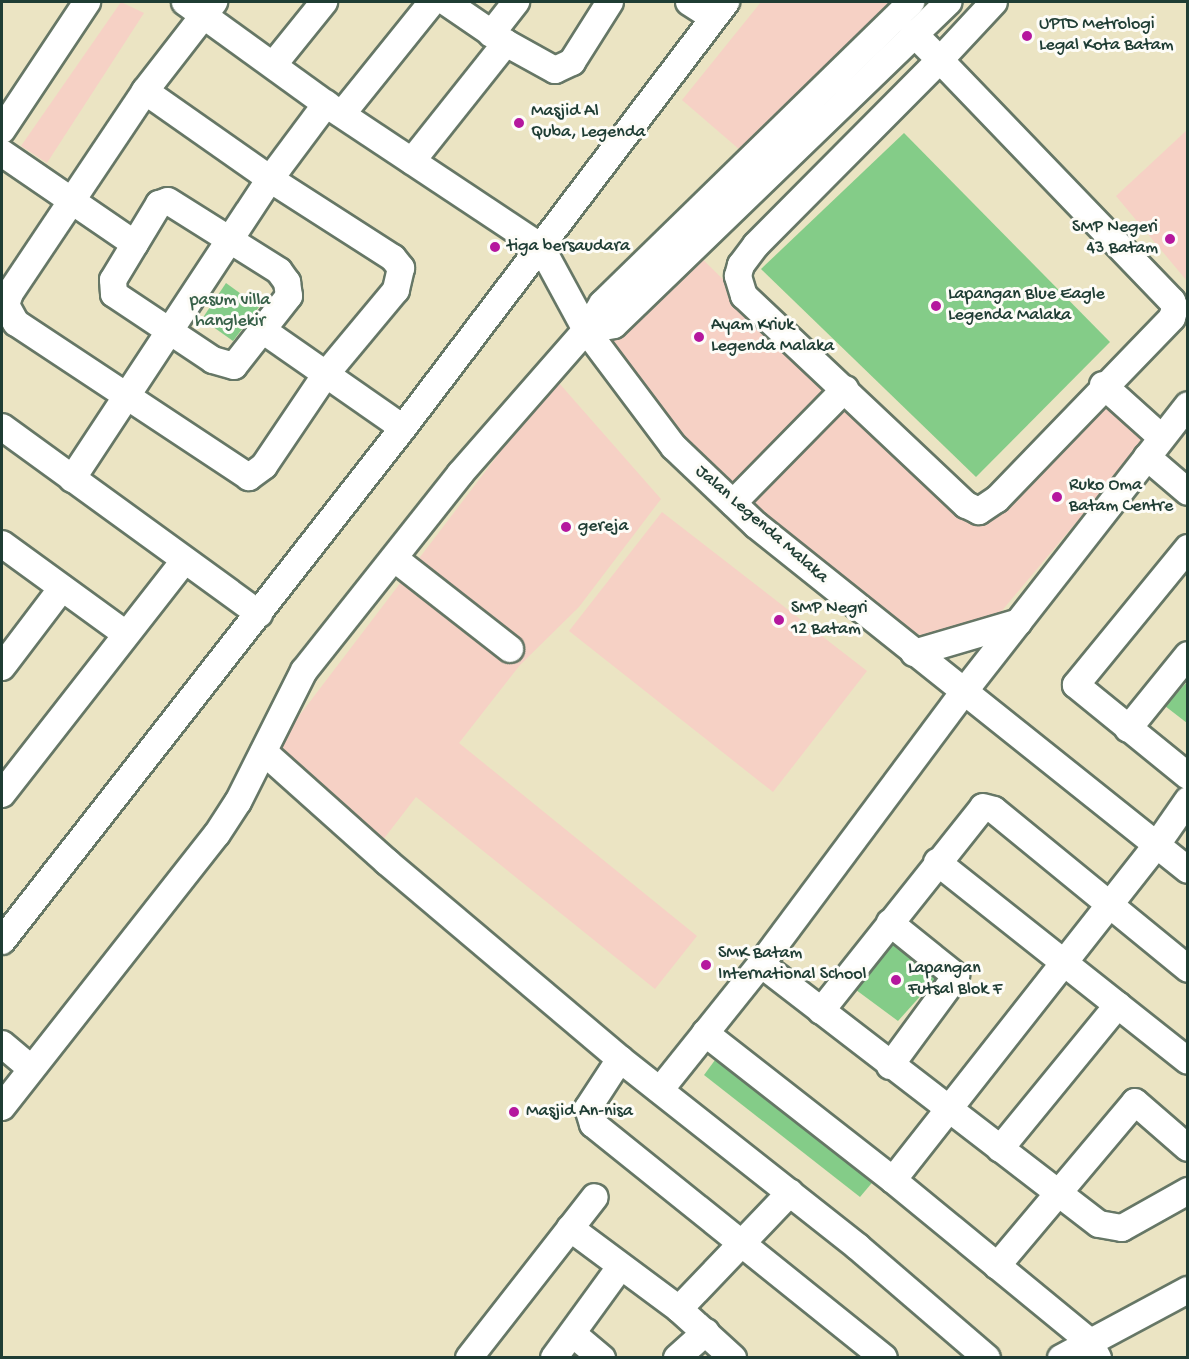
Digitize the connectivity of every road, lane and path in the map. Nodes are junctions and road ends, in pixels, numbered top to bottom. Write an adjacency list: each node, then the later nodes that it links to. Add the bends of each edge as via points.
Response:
1 (87, 2): 19 (street)
2 (324, 2): 16 (street)
3 (432, 2): 18 (street)
4 (446, 2): 14 (street)
5 (516, 2): 14 (street)
6 (610, 2): 14 (street, via 572,62 562,69 539,63)
7 (689, 2): 12 (street)
8 (911, 2): 27 (street, via 602,304)
9 (948, 2): 13 (street)
10 (994, 2): 15 (street)
11 (201, 5): 16 (street); 17 (street)
12 (719, 9): 26 (street)
13 (913, 33): 15 (street); 27 (street, via 614,325)
14 (499, 39): 21 (street)
15 (939, 60): 31 (street, via 1172,301 1172,318); 32 (street, via 741,265 739,288 744,296)
16 (274, 64): 18 (street)
17 (145, 91): 22 (street); 23 (street)
18 (334, 109): 21 (street); 22 (street)
19 (2, 130)
20 (2, 153): 23 (street)
21 (412, 161): 26 (street)
22 (270, 179): 24 (street); 30 (street, via 393,258 401,268 396,290)
23 (71, 201): 25 (street); 33 (street, via 10,293 8,316)
24 (232, 241): 25 (street, via 168,201 159,204); 28 (street, via 279,271 287,282 289,296); 29 (street)
25 (135, 244): 29 (street, via 113,280 114,294)
26 (542, 247): 27 (street, Jalan Legenda Malaka); 36 (street)
27 (586, 330): 40 (street, Jalan Legenda Malaka, via 658,428); 43 (street, via 460,474)
28 (264, 331): 29 (street, via 230,367); 30 (street)
29 (170, 332): 33 (street)
30 (326, 374): 33 (street, via 264,466 249,477); 36 (street)
31 (1103, 385): 32 (street, via 997,499 979,511 966,505); 37 (street)
32 (850, 394): 40 (street)
33 (126, 396): 38 (street)
34 (1188, 405): 37 (street)
35 (2, 427): 38 (street)
36 (403, 428): 46 (street)
37 (1154, 447): 39 (street); 47 (street)
38 (72, 479): 44 (street)
39 (1188, 492)
40 (739, 508): 50 (street, Jalan Legenda Malaka)
41 (2, 544): 45 (street)
42 (1188, 548): 54 (street, via 1076,685)
43 (395, 559): 49 (street); 55 (street, via 304,671)
44 (184, 561): 46 (street); 48 (street)
45 (62, 588): 48 (street); 52 (street)
46 (259, 614): 64 (street)
47 (1019, 622): 50 (street); 53 (street)
48 (126, 634): 57 (street)
49 (510, 649)
50 (914, 653): 53 (street, Jalan Legenda Malaka)
51 (1188, 655): 54 (street)
52 (2, 667)
53 (963, 693): 59 (street, Jalan Legenda Malaka); 66 (street)
54 (1128, 729): 56 (street)
55 (264, 752): 72 (street); 75 (street, via 217,834)
56 (1188, 776)
57 (2, 794)
58 (1188, 800): 59 (street)
59 (1156, 846): 61 (street, Jalan Legenda Malaka); 62 (street)
60 (936, 862): 62 (street, via 979,810 988,807); 63 (street); 65 (street)
61 (1188, 870)
62 (1107, 905): 65 (street); 67 (street)
63 (890, 923): 69 (street); 74 (street, via 956,976)
64 (2, 941)
65 (1062, 962): 68 (street); 78 (street)
66 (761, 964): 69 (street); 70 (street)
67 (1188, 969)
68 (1118, 1005): 73 (street); 80 (street)
69 (821, 1011): 74 (street)
70 (705, 1033): 76 (street); 81 (street)
71 (2, 1044): 75 (street)
72 (620, 1059): 76 (street); 87 (street, via 588,1108 593,1124)
73 (1188, 1061)
74 (890, 1066): 78 (street)
75 (31, 1068): 77 (street)
76 (660, 1090): 83 (street)
77 (2, 1107)
78 (947, 1110): 80 (street); 81 (street)
79 (1188, 1148): 84 (street, via 1135,1102)
80 (1000, 1149): 84 (street)
81 (893, 1180): 88 (street)
82 (1188, 1191): 84 (street, via 1116,1229 1099,1224)
83 (790, 1193): 87 (street); 96 (street)
84 (1057, 1194): 88 (street)
85 (595, 1197): 86 (street)
86 (570, 1228): 89 (street); 95 (street)
87 (742, 1242): 91 (street); 101 (street)
88 (997, 1266): 94 (street)
89 (620, 1267): 91 (street); 93 (street)
90 (1188, 1290): 94 (street)
91 (679, 1309): 92 (street)
92 (706, 1332): 99 (street); 100 (street)
93 (573, 1334): 97 (street); 98 (street)
94 (1093, 1349): 102 (street)
95 (482, 1353)
96 (974, 1354)
97 (554, 1358)
98 (602, 1358)
99 (677, 1358)
100 (733, 1358)
101 (884, 1358)
102 (1061, 1358)

